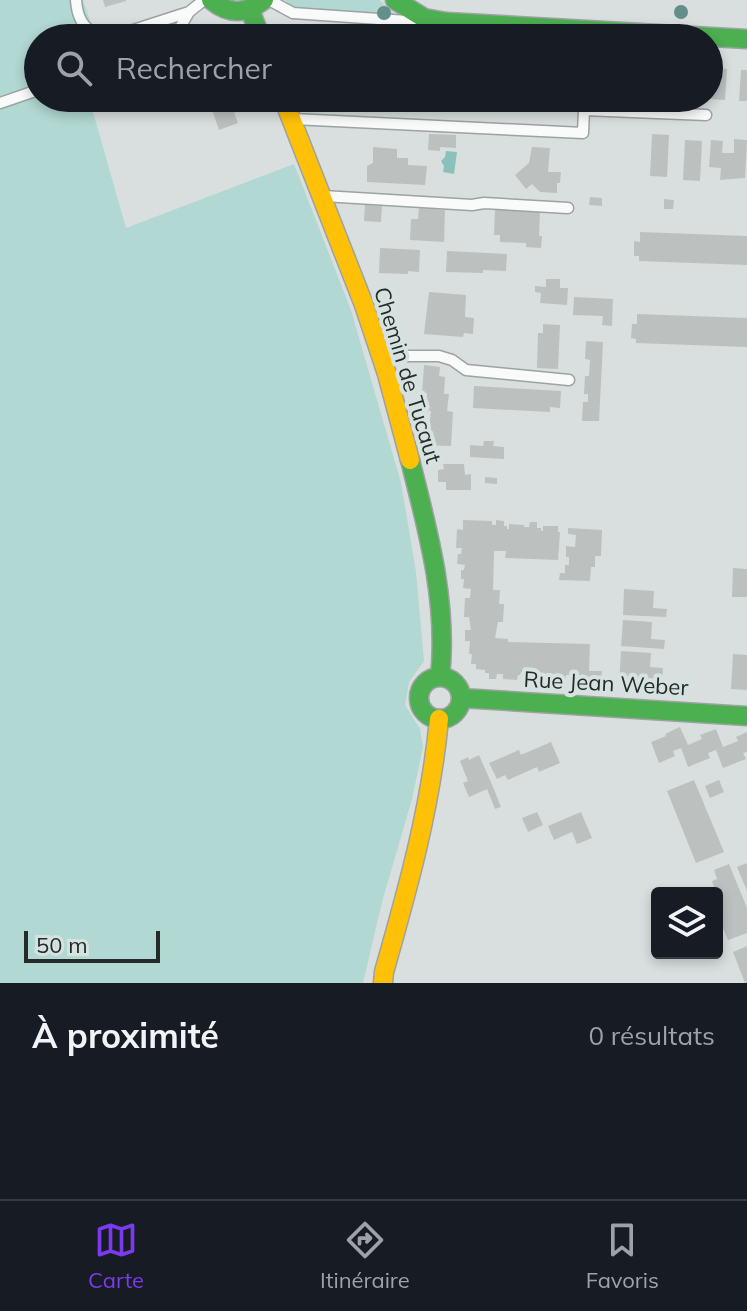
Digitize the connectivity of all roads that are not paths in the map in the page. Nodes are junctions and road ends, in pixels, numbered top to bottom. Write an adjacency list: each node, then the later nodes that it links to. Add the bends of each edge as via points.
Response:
1 (76, 0): 8 (lane)
2 (204, 0): 6 (lane)
3 (211, 0): 5 (main road, via 231,12)
4 (395, 0): 7 (main road)
5 (261, 3): 7 (lane, via 293,13); 11 (main road)
6 (189, 12): 9 (lane); 10 (lane)
7 (424, 18): 12 (main road)
8 (82, 24)
9 (152, 24)
10 (182, 24)
11 (261, 24)
12 (481, 24)
13 (723, 38): 14 (main road)
14 (747, 39)
15 (24, 95): 16 (lane)
16 (0, 103)
17 (288, 112): 21 (main road, Chemin de Tucaut)
18 (584, 112): 21 (lane, via 583,133)
19 (633, 112): 20 (lane)
20 (706, 115)
21 (291, 119): 22 (main road, Chemin de Tucaut)
22 (321, 196): 23 (lane); 24 (main road, Chemin de Tucaut)
23 (568, 208)
24 (383, 360): 25 (lane, via 439,356 466,370); 26 (main road, Chemin de Tucaut, via 439,584)
25 (569, 380)
26 (440, 677): 27 (main road, via 455,683); 29 (main road, via 426,682 419,696 425,713)
27 (461, 698): 28 (main road, Rue Jean Weber); 29 (main road, via 455,713)
28 (747, 716)
29 (439, 719): 30 (main road, via 426,823)
30 (383, 983)

